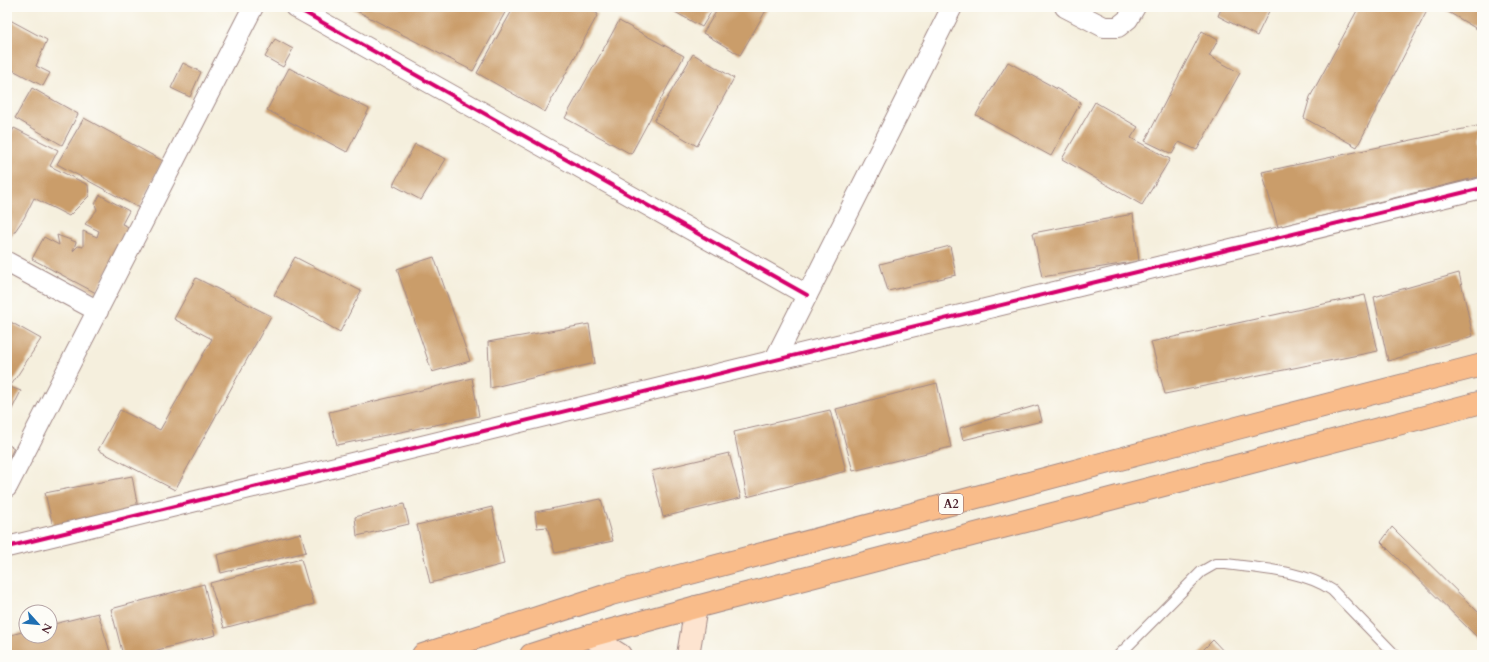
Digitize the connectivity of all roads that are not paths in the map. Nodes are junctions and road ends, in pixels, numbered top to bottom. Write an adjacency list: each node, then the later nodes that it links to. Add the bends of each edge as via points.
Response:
1 (253, 7): 9 (street)
2 (295, 7): 8 (street)
3 (952, 7): 8 (street)
4 (1065, 7): 5 (street, via 1104,27 1118,27 1128,19)
5 (1134, 7)
6 (1482, 188): 10 (street)
7 (7, 262): 9 (street)
8 (807, 295): 10 (street)
9 (98, 311): 13 (street)
10 (775, 359): 14 (street)
11 (1482, 365): 17 (highway, A2, via 611,594)
12 (1482, 402): 15 (highway)
13 (7, 487)
14 (7, 547)
15 (696, 607): 16 (highway); 20 (main road)
16 (590, 636): 18 (highway); 19 (main road)
17 (423, 655)
18 (531, 655)
19 (620, 655)
20 (688, 655)
21 (1119, 655): 22 (lane, via 1201,572 1215,564 1302,576 1320,582 1332,590)
22 (1395, 655)

